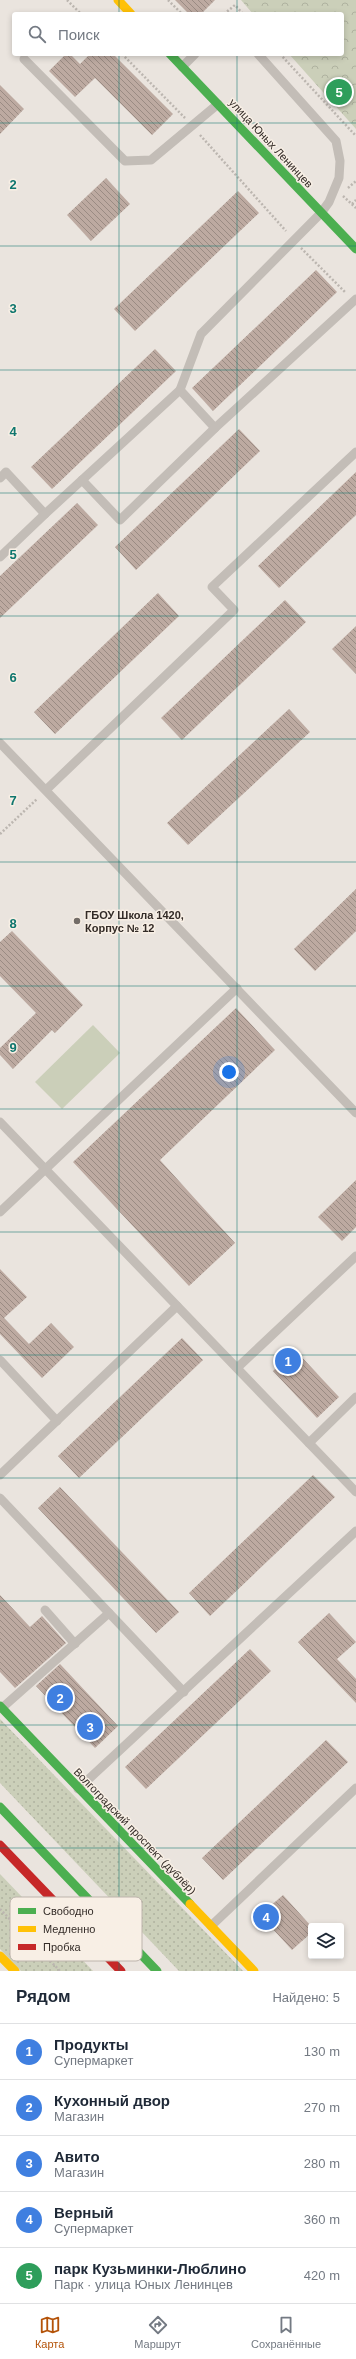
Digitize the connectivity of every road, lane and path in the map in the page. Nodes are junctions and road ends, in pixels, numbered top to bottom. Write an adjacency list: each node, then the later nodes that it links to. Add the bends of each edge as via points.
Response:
1 (67, 0): 4 (path)
2 (118, 0): 5 (main road)
3 (168, 0): 6 (path)
4 (79, 12)
5 (129, 12)
6 (180, 12)
7 (226, 12): 8 (path, via 235,5)
8 (241, 12)
9 (124, 56): 17 (path)
10 (172, 56): 15 (main road, улица Юных Ленинцев)
11 (193, 56): 15 (lane)
12 (260, 56): 23 (lane, via 336,141 340,161 339,178 329,202)
13 (282, 56): 18 (path)
14 (24, 59): 17 (lane, via 125,161 151,160)
15 (182, 67): 16 (main road, улица Юных Ленинцев)
16 (218, 104): 17 (lane); 23 (main road, улица Юных Ленинцев)
17 (192, 126): 24 (path)
18 (356, 136)
19 (342, 195): 21 (path)
20 (356, 200): 21 (path)
21 (352, 204): 22 (path)
22 (356, 208)
23 (321, 213): 24 (lane); 25 (main road, улица Юных Ленинцев)
24 (294, 240): 26 (path); 27 (lane, via 201,334)
25 (356, 249)
26 (355, 300): 28 (lane)
27 (180, 390): 28 (lane); 31 (lane)
28 (215, 428): 31 (lane, via 120,520)
29 (356, 452): 35 (lane, via 212,587 234,610)
30 (0, 478): 32 (lane, via 6,472)
31 (82, 480): 32 (lane)
32 (45, 514): 33 (lane)
33 (0, 557)
34 (0, 743): 35 (lane)
35 (47, 789): 36 (path); 37 (lane)
36 (0, 834)
37 (237, 988): 38 (lane); 40 (lane)
38 (356, 1113)
39 (0, 1122): 40 (lane)
40 (46, 1170): 41 (lane); 43 (lane)
41 (0, 1212)
42 (356, 1256): 45 (lane)
43 (177, 1306): 45 (lane); 47 (lane)
44 (0, 1360): 47 (lane)
45 (237, 1368): 48 (lane)
46 (356, 1397): 48 (lane)
47 (57, 1421): 49 (lane)
48 (309, 1444): 50 (lane)
49 (0, 1476)
50 (356, 1492)
51 (0, 1498): 54 (lane)
52 (356, 1531): 56 (lane)
53 (46, 1610): 55 (lane)
54 (109, 1613): 55 (lane); 56 (lane)
55 (75, 1644): 57 (lane)
56 (184, 1692): 59 (lane)
57 (1, 1707): 59 (main road, Волгоградский проспект (дублёр))
58 (356, 1788): 66 (lane)
59 (78, 1789): 66 (main road, Волгоградский проспект (дублёр))
60 (0, 1807): 63 (main road)
61 (0, 1844): 62 (main road)
62 (51, 1897)
63 (86, 1897)
64 (0, 1909): 65 (path)
65 (10, 1919)
66 (211, 1926): 75 (main road, Волгоградский проспект (дублёр))
67 (142, 1955): 74 (main road)
68 (0, 1956): 71 (main road)
69 (50, 1961): 72 (path)
70 (112, 1961): 73 (main road)
71 (15, 1971)
72 (60, 1971)
73 (122, 1971)
74 (157, 1971)
75 (254, 1971)

